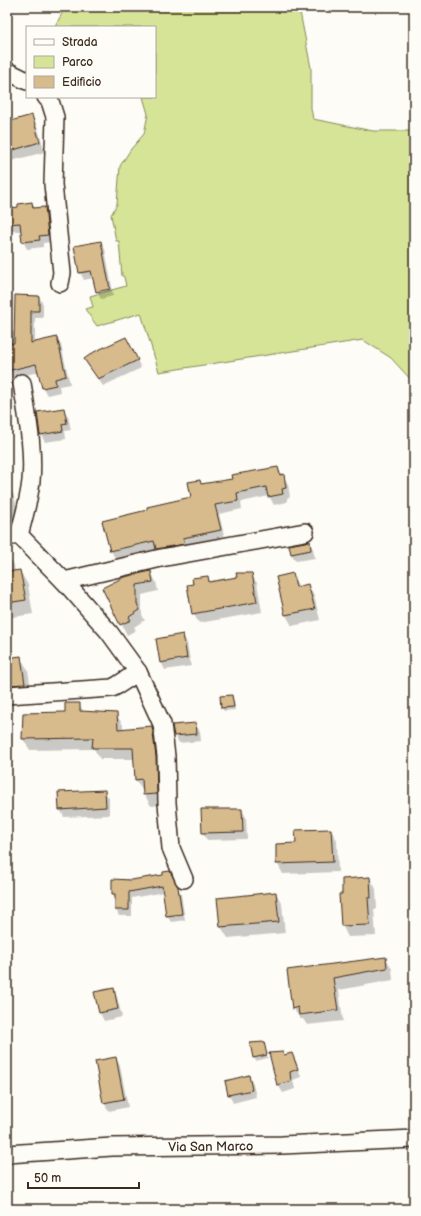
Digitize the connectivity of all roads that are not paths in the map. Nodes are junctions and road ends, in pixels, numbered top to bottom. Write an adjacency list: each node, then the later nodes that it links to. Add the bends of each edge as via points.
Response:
1 (7, 71): 2 (street)
2 (26, 80)
3 (47, 98): 4 (street, via 55,117 53,184 62,273)
4 (60, 283)
5 (22, 383): 7 (street, via 31,440 31,480 27,511)
6 (305, 532): 8 (street, via 161,558)
7 (13, 536): 8 (street)
8 (64, 581): 9 (street, via 109,632)
9 (138, 672): 10 (street, via 112,688); 11 (street, via 162,724 171,848)
10 (7, 695)
11 (184, 879)
12 (414, 1139): 13 (street, Via San Marco, via 282,1145 112,1147)
13 (7, 1154)

